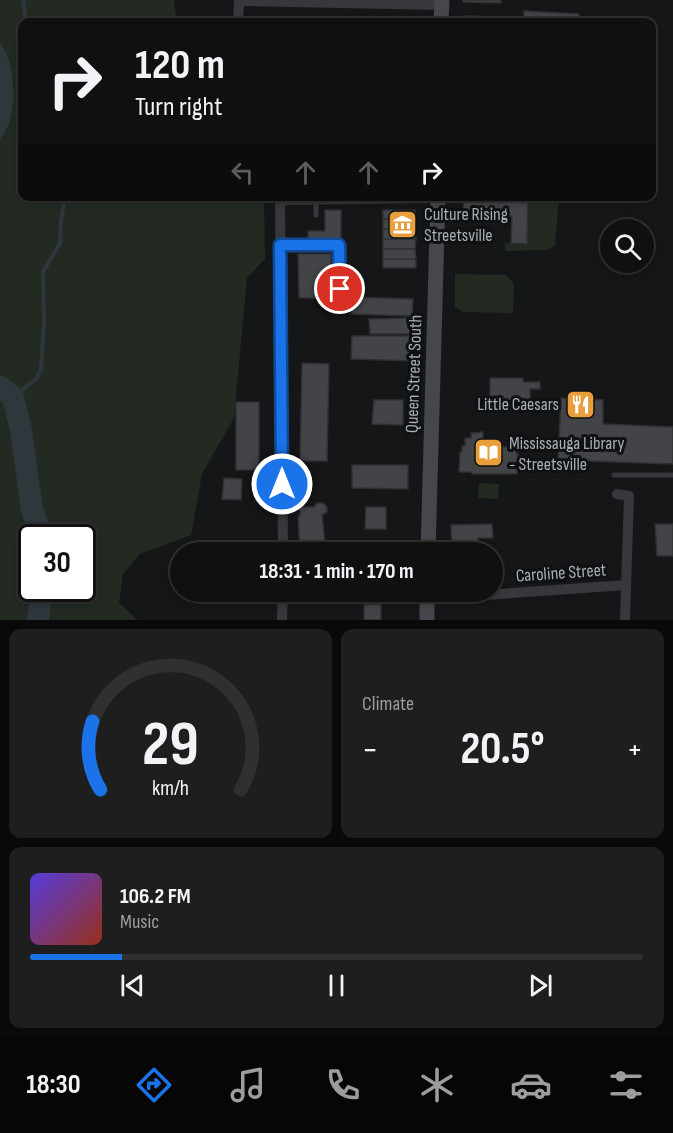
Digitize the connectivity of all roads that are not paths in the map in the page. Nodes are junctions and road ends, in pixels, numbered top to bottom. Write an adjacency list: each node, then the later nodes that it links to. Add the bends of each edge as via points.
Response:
1 (239, 0): 2 (street); 3 (street)
2 (442, 3): 4 (main road)
3 (238, 18)
4 (441, 18)
5 (280, 201): 9 (street)
6 (316, 201): 8 (lane)
7 (438, 201): 15 (main road, Queen Street South)
8 (316, 215)
9 (280, 245): 10 (lane, via 339,245); 14 (street)
10 (340, 289)
11 (614, 475): 12 (lane)
12 (673, 475)
13 (617, 494): 16 (street, via 629,495)
14 (283, 542)
15 (428, 542)
16 (626, 585): 17 (street, Caroline Street); 22 (street)
17 (503, 591)
18 (283, 602): 20 (street)
19 (427, 602): 21 (main road)
20 (282, 620)
21 (427, 620)
22 (625, 620)

